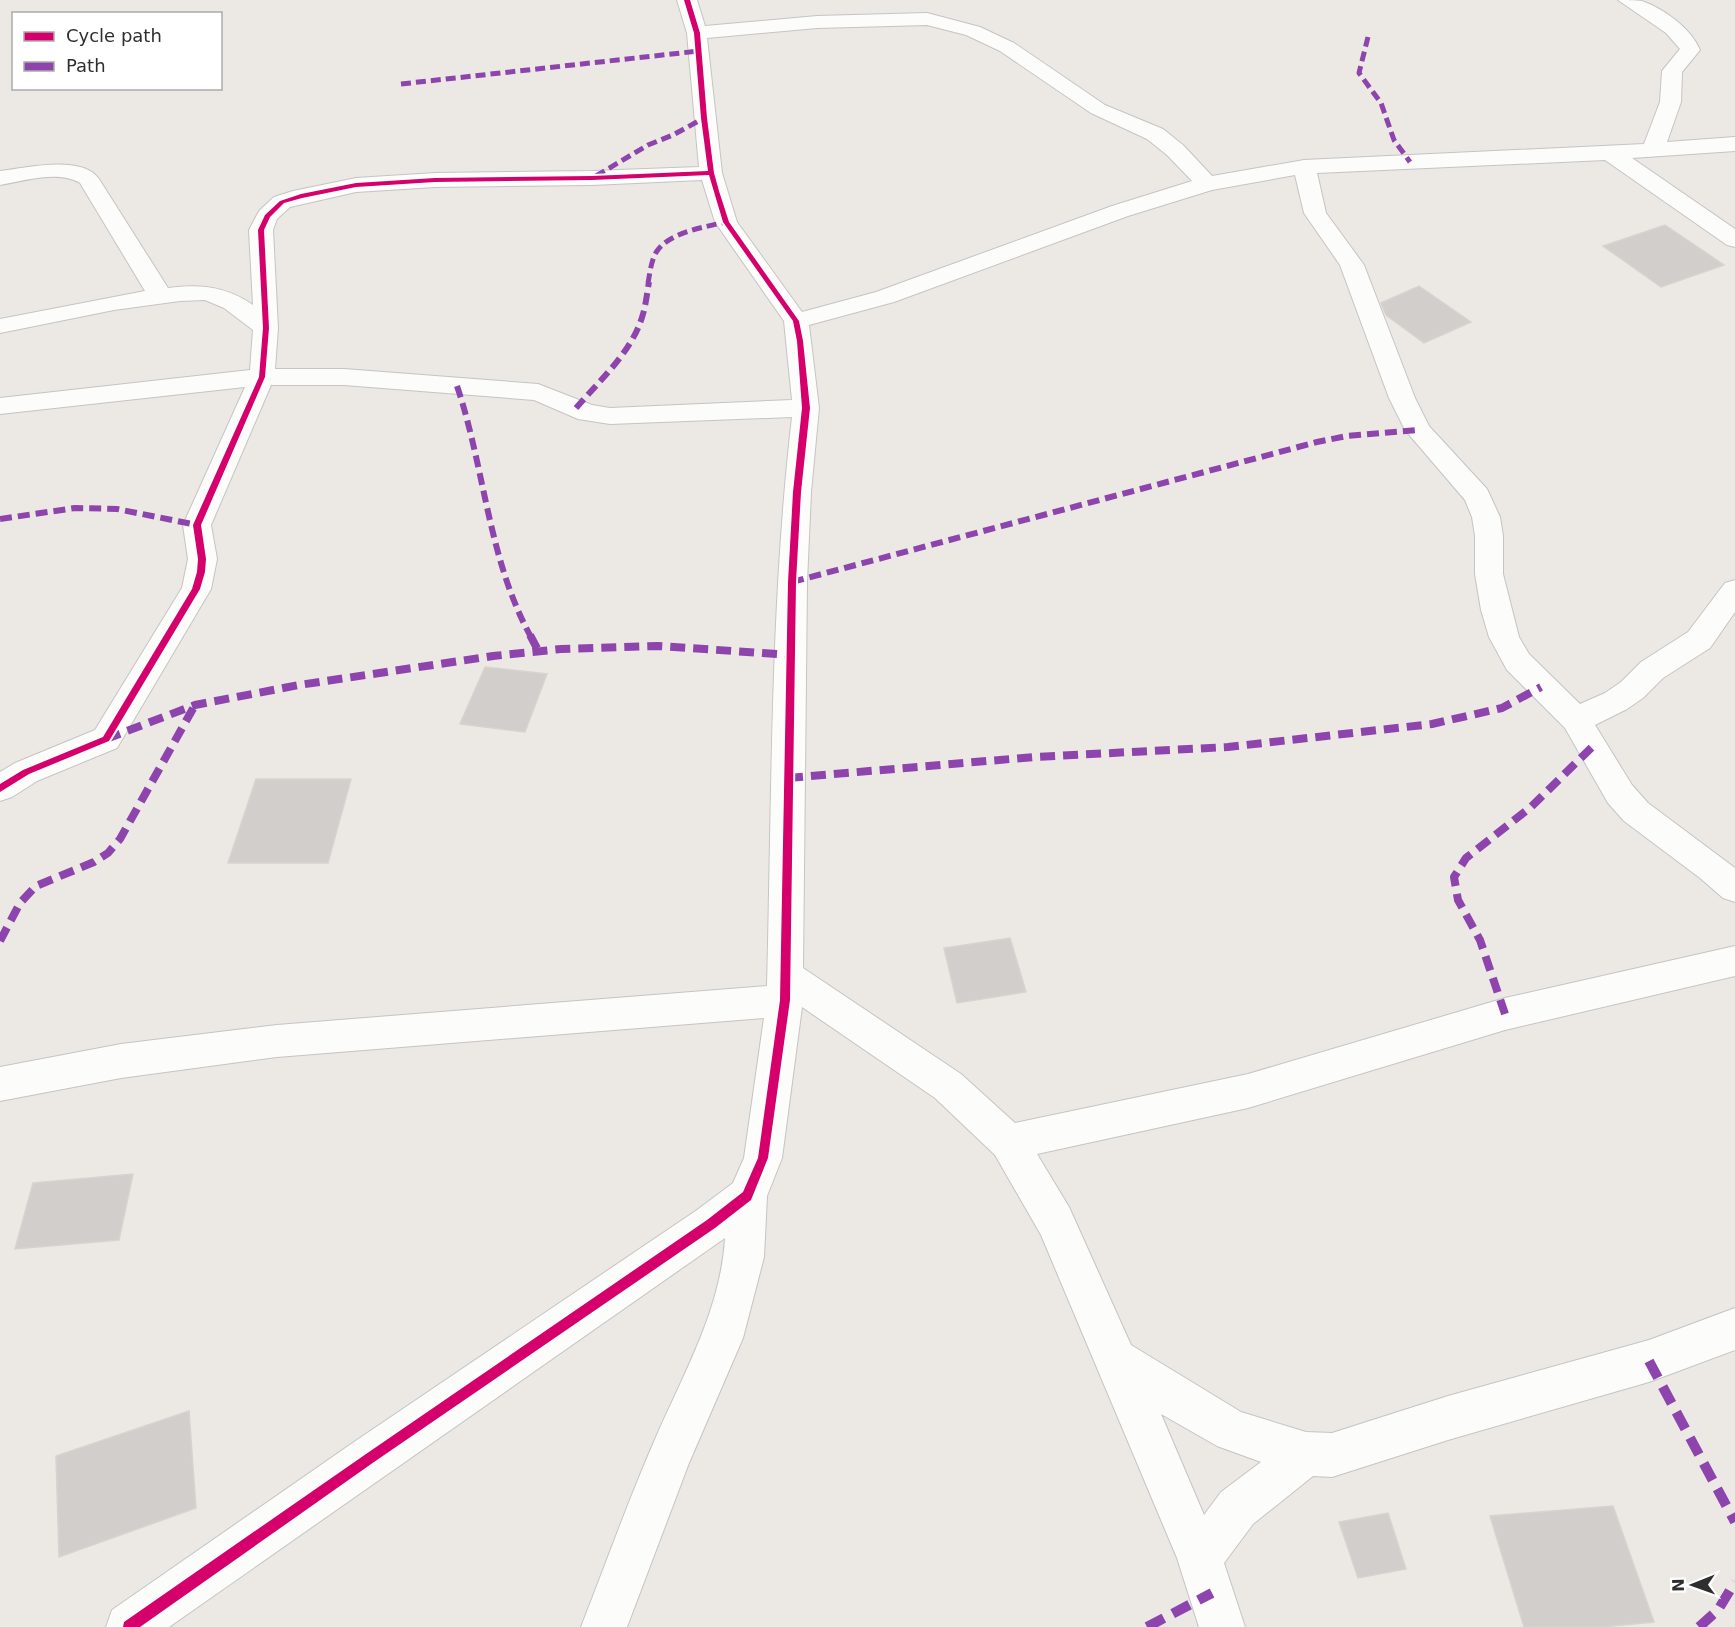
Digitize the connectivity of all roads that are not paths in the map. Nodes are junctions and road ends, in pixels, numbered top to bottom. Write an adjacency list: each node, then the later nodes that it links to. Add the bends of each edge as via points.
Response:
1 (687, 0): 3 (street)
2 (1628, 0): 5 (street, via 1689,44 1687,56 1671,71 1666,121)
3 (697, 33): 8 (street); 10 (street, via 897,19 927,19 973,31 1007,47 1098,109 1155,134)
4 (1735, 144): 5 (street)
5 (1653, 149): 6 (street)
6 (1610, 153): 7 (street); 11 (street)
7 (1304, 167): 10 (street); 20 (street, via 1315,213 1353,265 1418,430 1477,496 1486,517 1489,574 1504,637 1518,662)
8 (711, 173): 13 (street, via 726,222); 15 (street, via 356,185 282,202 267,216 261,230)
9 (0, 178): 12 (street, via 60,171 81,173)
10 (1207, 184): 13 (street, via 1120,211 885,297)
11 (1735, 240)
12 (160, 295): 14 (street); 15 (street, via 220,295)
13 (796, 321): 18 (street)
14 (0, 326)
15 (266, 328): 16 (street)
16 (262, 377): 17 (street); 18 (street, via 344,376 538,393 587,413 610,416); 21 (street, via 197,525 202,567 196,589 122,715 106,739 26,772)
17 (0, 406)
18 (806, 408): 24 (street, via 792,582)
19 (1735, 590): 20 (street, via 1699,640 1652,670 1616,701)
20 (1576, 720): 22 (street, via 1620,794 1636,812)
21 (0, 788)
22 (1735, 888)
23 (1735, 961): 26 (street, via 1504,1014 1248,1091)
24 (786, 988): 25 (street, via 277,1041 121,1061); 26 (street, via 948,1086); 27 (street, via 763,1158)
25 (0, 1084)
26 (1009, 1142): 29 (street, via 1055,1221)
27 (747, 1196): 32 (street); 33 (street, via 744,1257 722,1338 669,1458)
28 (1735, 1329): 30 (street, via 1649,1361 1332,1455)
29 (1116, 1360): 30 (street, via 1232,1431); 31 (street)
30 (1306, 1454): 31 (street, via 1237,1508)
31 (1200, 1558): 34 (street)
32 (129, 1627)
33 (604, 1627)
34 (1222, 1627)

